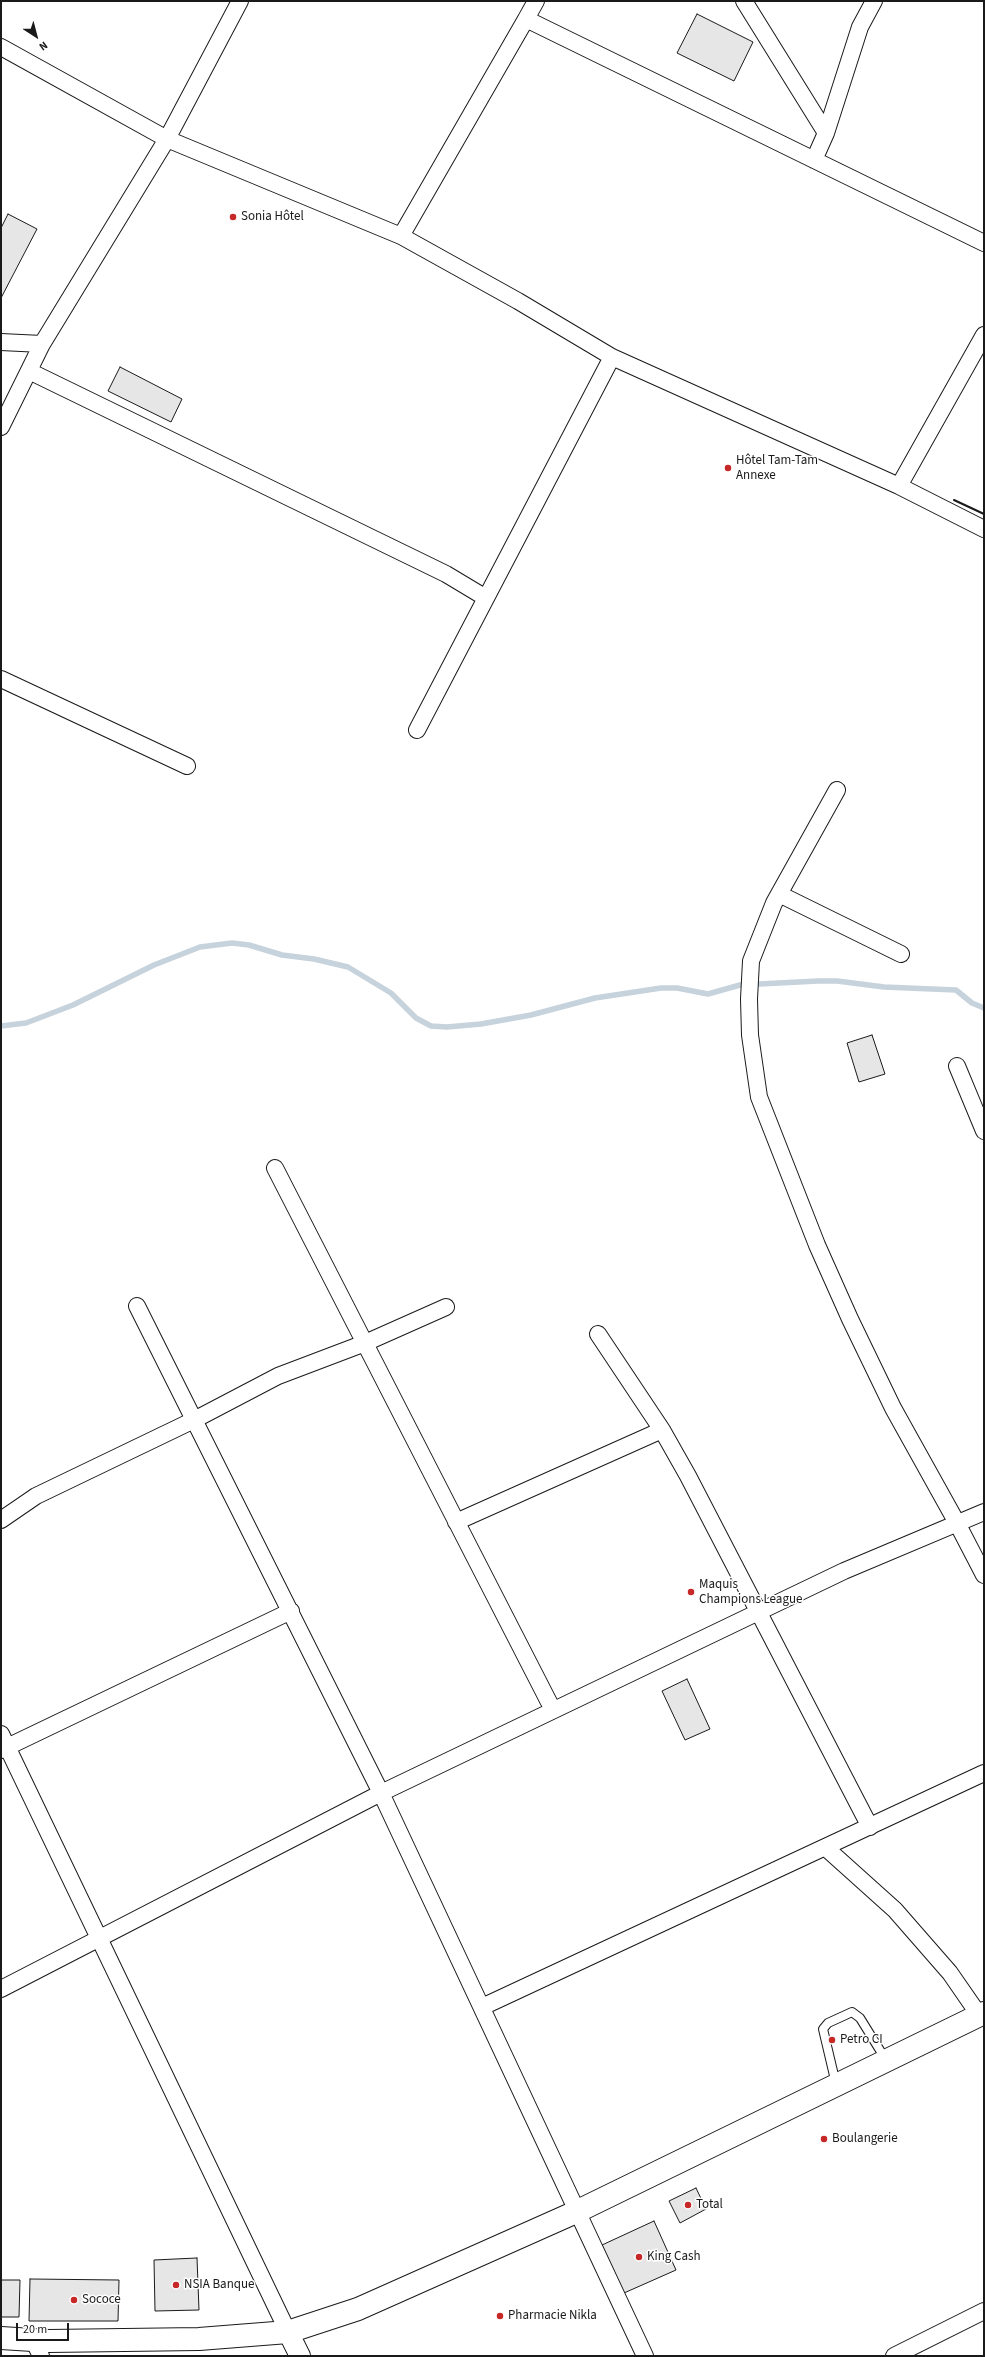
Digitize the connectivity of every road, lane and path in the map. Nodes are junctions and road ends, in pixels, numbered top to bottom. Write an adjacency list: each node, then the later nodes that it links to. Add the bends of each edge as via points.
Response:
1 (240, 1): 8 (street)
2 (536, 1): 5 (street)
3 (744, 1): 7 (street)
4 (874, 1): 7 (street, via 860,27)
5 (526, 19): 9 (street); 10 (street)
6 (1, 47): 8 (street)
7 (826, 134): 9 (street)
8 (167, 139): 10 (street); 14 (street)
9 (814, 160): 11 (street)
10 (401, 236): 15 (street)
11 (984, 243)
12 (984, 335): 18 (street)
13 (1, 342): 14 (street)
14 (42, 344): 16 (street)
15 (612, 357): 18 (street); 20 (street)
16 (29, 371): 17 (street); 20 (street, via 446,574)
17 (1, 427)
18 (899, 486): 19 (street)
19 (984, 529)
20 (486, 598): 22 (street)
21 (1, 679): 23 (street)
22 (417, 730)
23 (187, 766)
24 (837, 790): 25 (street)
25 (779, 894): 26 (street); 39 (street, via 752,961 750,1035 759,1097 803,1210 850,1319 893,1408)
26 (901, 954)
27 (957, 1066): 28 (street)
28 (984, 1131)
29 (275, 1168): 33 (street)
30 (137, 1306): 34 (street)
31 (446, 1307): 33 (street)
32 (598, 1334): 35 (street)
33 (365, 1343): 34 (street, via 278,1376); 38 (street)
34 (194, 1420): 37 (street, via 36,1496); 41 (street)
35 (662, 1430): 38 (street); 42 (street)
36 (984, 1512): 39 (street)
37 (1, 1520)
38 (456, 1522): 43 (street)
39 (958, 1523): 40 (street); 42 (street, via 844,1571)
40 (984, 1575)
41 (291, 1611): 44 (street); 46 (street)
42 (760, 1612): 43 (street); 47 (street)
43 (553, 1710): 46 (street)
44 (3, 1743): 49 (street)
45 (984, 1773): 47 (street)
46 (381, 1793): 49 (street); 51 (street)
47 (870, 1827): 48 (street)
48 (826, 1848): 51 (street); 52 (street, via 895,1910 950,1972)
49 (99, 1939): 50 (street); 57 (street)
50 (1, 1989)
51 (482, 2007): 55 (street)
52 (982, 2014): 53 (highway)
53 (886, 2060): 54 (highway); 54 (lane, via 860,2018 852,2012 828,2023 823,2028)
54 (837, 2085): 55 (highway)
55 (576, 2212): 57 (highway, via 358,2309); 61 (street)
56 (984, 2311): 62 (street)
57 (288, 2332): 59 (highway, via 199,2340); 60 (street)
58 (1, 2338): 59 (highway)
59 (37, 2348)
60 (300, 2356)
61 (645, 2356)
62 (894, 2356)

